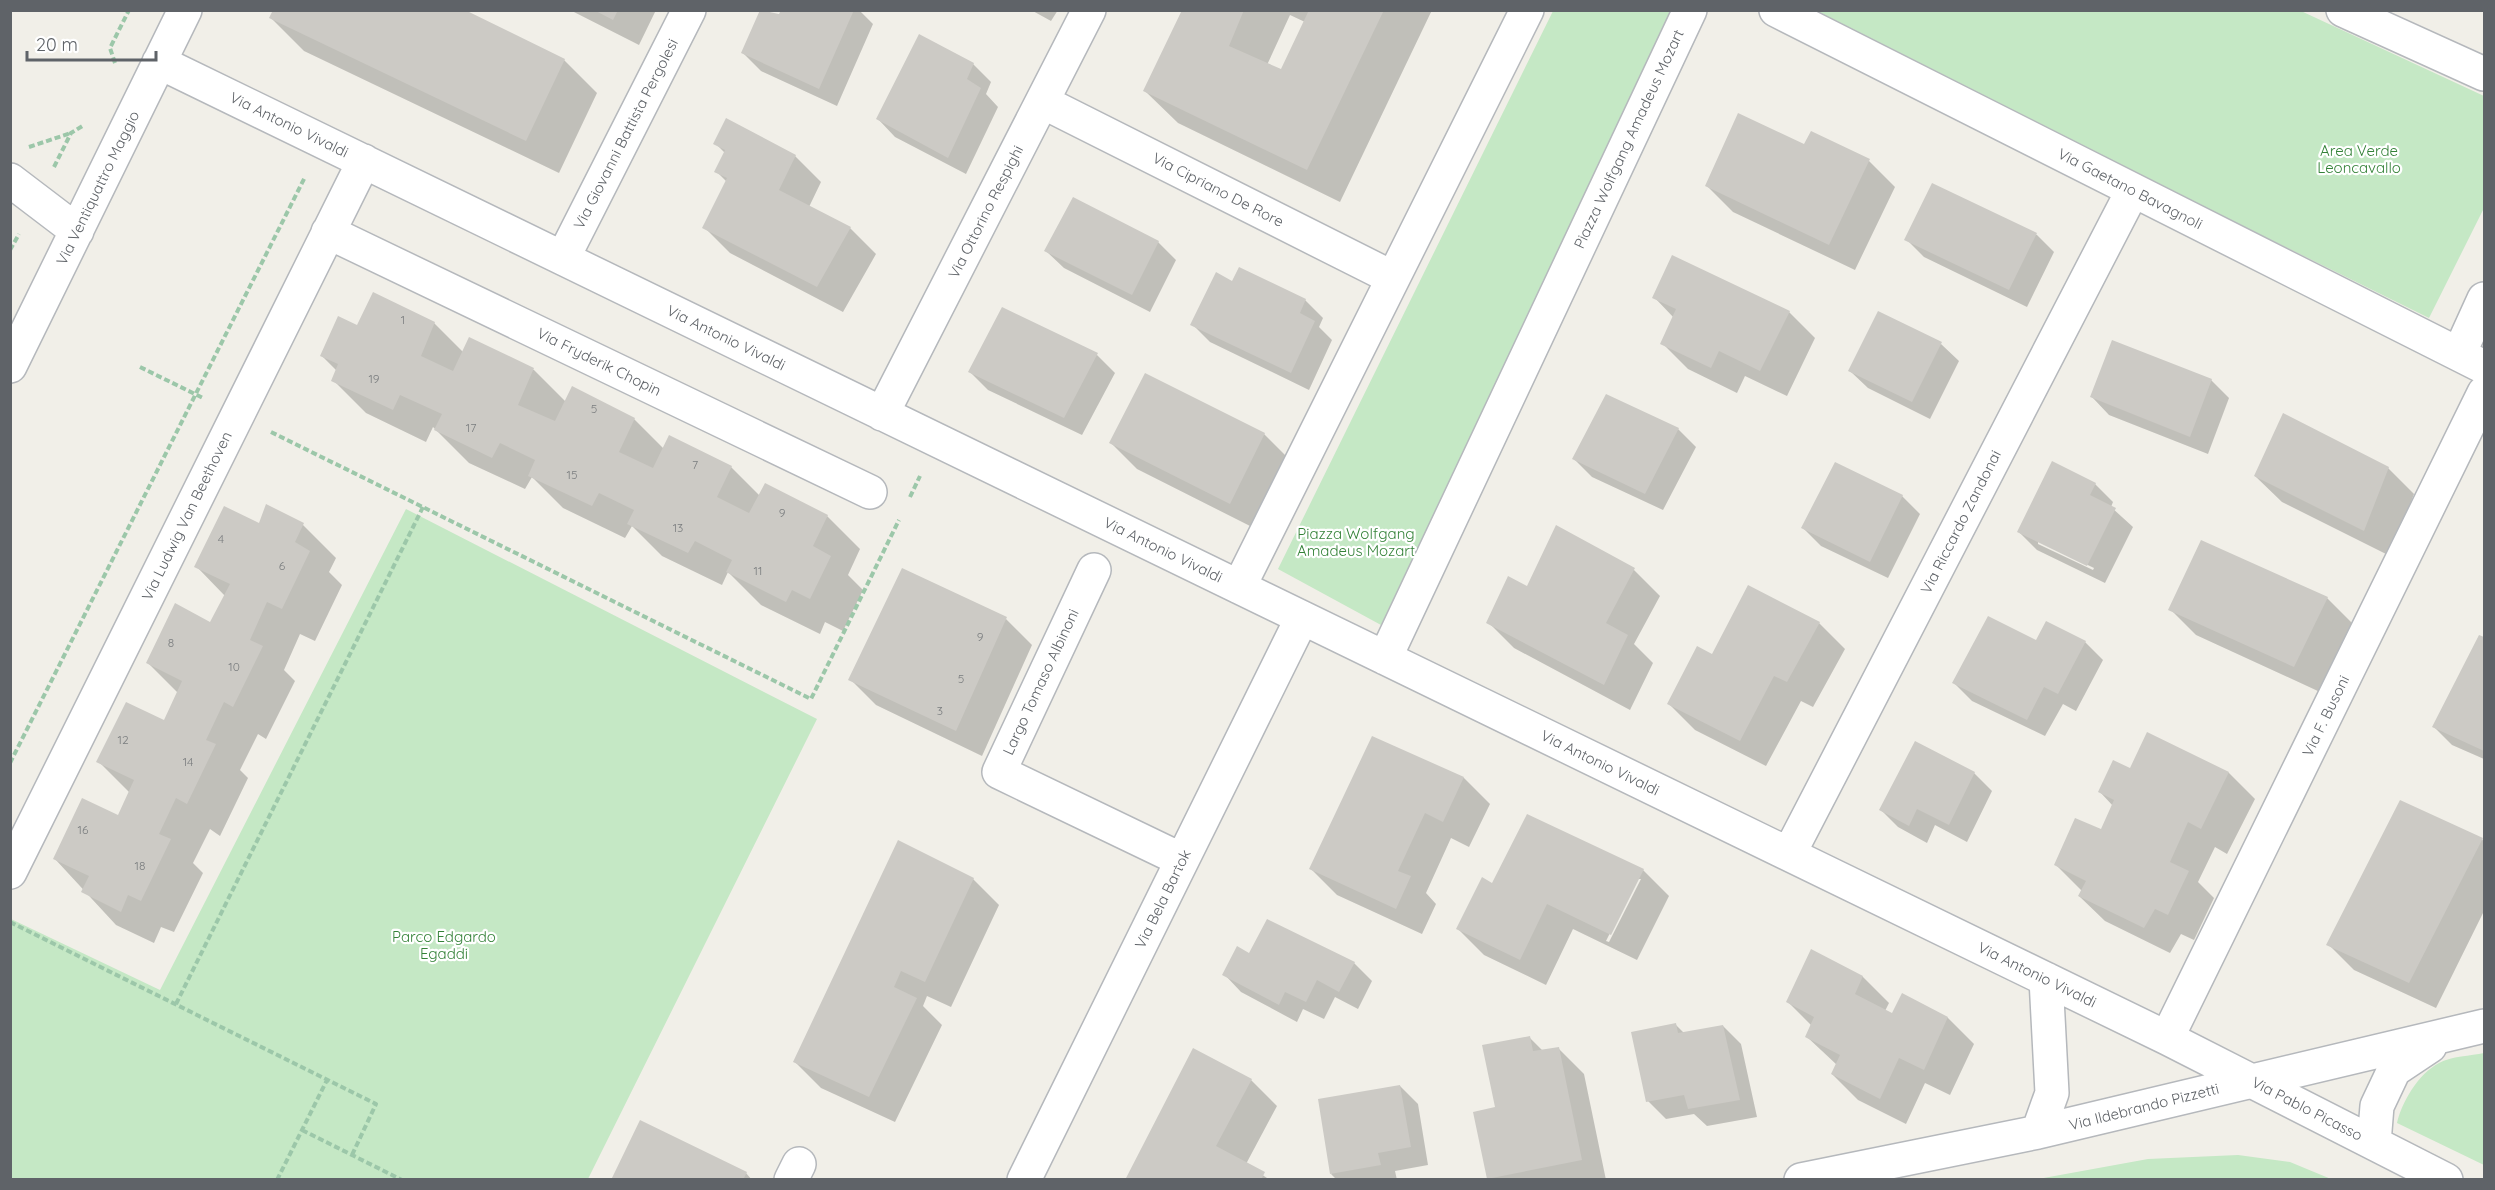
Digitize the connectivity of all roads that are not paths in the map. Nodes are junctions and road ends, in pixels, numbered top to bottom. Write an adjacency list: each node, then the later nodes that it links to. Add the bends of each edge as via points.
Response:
1 (185, 10): 8 (street, Via Ventiquattro Maggio)
2 (689, 10): 16 (street, Via Giovanni Battista Pergolesi)
3 (1089, 10): 10 (street, Via Ottorino Respighi)
4 (1527, 10): 17 (street)
5 (1690, 10): 27 (street, Piazza Wolfgang Amadeus Mozart)
6 (1776, 10): 13 (street, Via Gaetano Bavagnoli)
7 (2343, 10): 9 (street)
8 (159, 62): 11 (street, Via Antonio Vivaldi); 14 (street, Via Ventiquattro Maggio)
9 (2484, 74)
10 (1043, 102): 17 (street, Via Cipriano De Rore); 22 (street, Via Ottorino Respighi)
11 (364, 161): 15 (street, Via Ludwig Van Beethoven); 16 (street, Via Antonio Vivaldi)
12 (10, 180): 14 (street)
13 (2133, 190): 19 (street, Via Gaetano Bavagnoli); 28 (street, Via Riccardo Zandonai)
14 (77, 231): 20 (street, Via Ventiquattro Maggio)
15 (328, 232): 23 (street, Via Fryderik Chopin); 30 (street, Via Ludwig Van Beethoven)
16 (563, 258): 22 (street, Via Antonio Vivaldi)
17 (1393, 278): 25 (street)
18 (2484, 299): 19 (street)
19 (2471, 361)
20 (10, 366)
21 (2484, 393): 34 (street, Via F. Busoni)
22 (882, 414): 25 (street, Via Antonio Vivaldi)
23 (870, 492)
24 (1094, 570): 29 (street, Largo Tomaso Albinoni, via 999,772)
25 (1239, 587): 26 (street, Via Antonio Vivaldi)
26 (1302, 618): 27 (street, Via Antonio Vivaldi); 29 (street, Via Bela Bartok)
27 (1385, 658): 28 (street, Via Antonio Vivaldi)
28 (1789, 854): 31 (street, Via Antonio Vivaldi)
29 (1182, 860): 38 (street, Via Bela Bartok)
30 (10, 872)
31 (2046, 979): 34 (street, Via Antonio Vivaldi); 36 (street, via 2052,1093)
32 (2484, 1026): 33 (street, Via Ildebrando Pizzetti)
33 (2449, 1033): 35 (street, Via Ildebrando Pizzetti); 37 (street, via 2394,1070 2377,1106)
34 (2167, 1038): 35 (street, Via Pablo Picasso)
35 (2251, 1081): 36 (street, Via Ildebrando Pizzetti); 37 (street, Via Pablo Picasso)
36 (2038, 1132): 39 (street, Via Ildebrando Pizzetti)
37 (2374, 1143): 40 (street, Via Pablo Picasso)
38 (1024, 1179)
39 (1801, 1179)
40 (2446, 1179)

